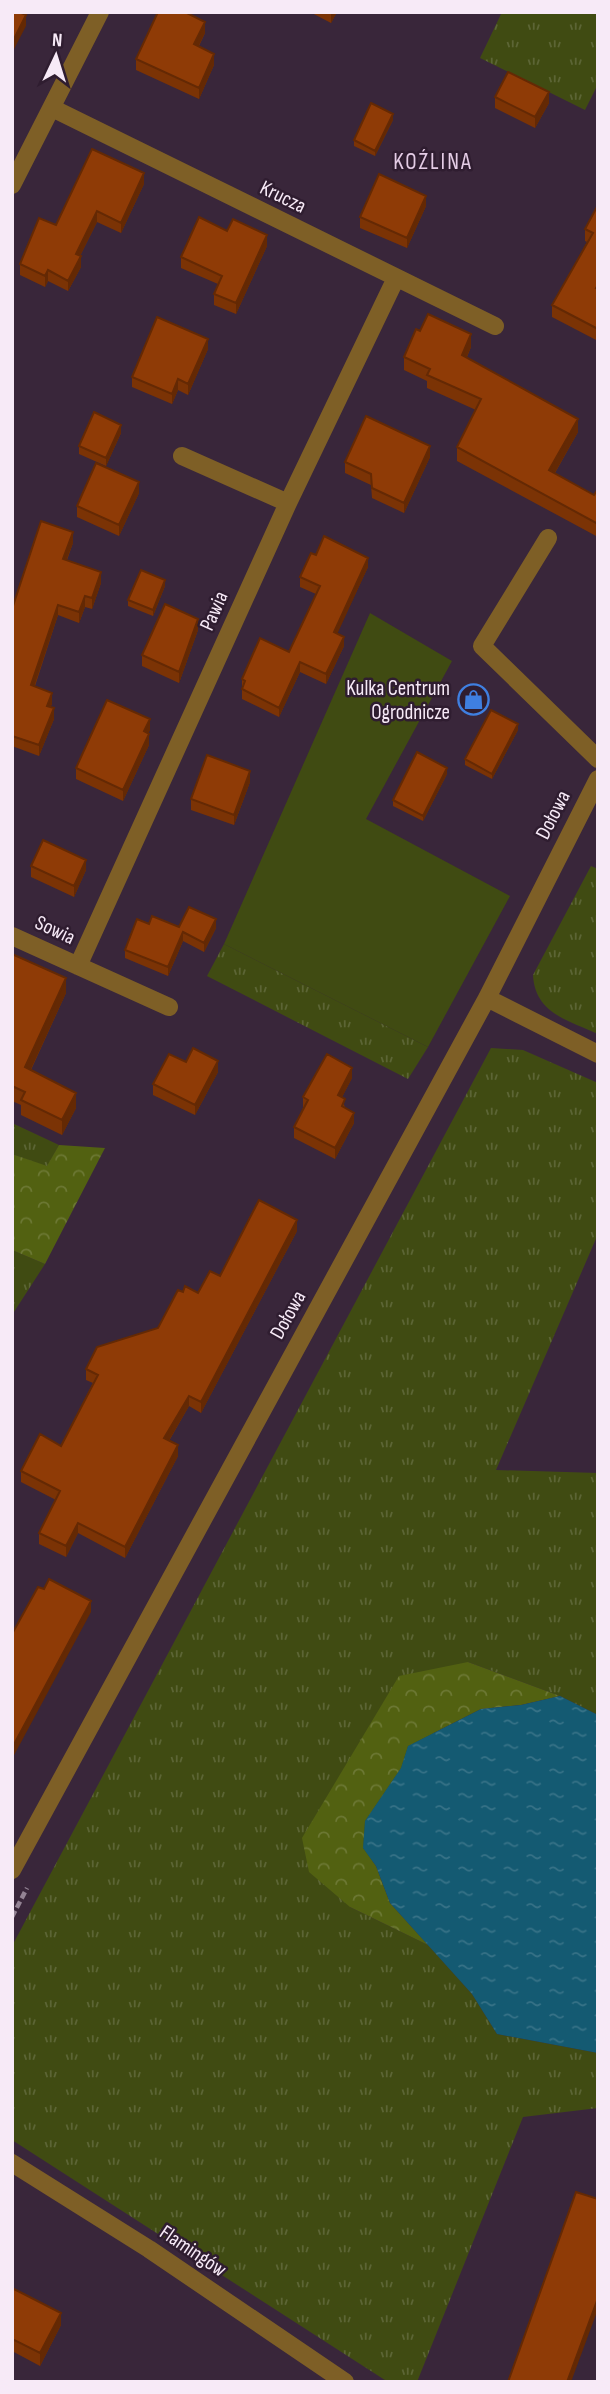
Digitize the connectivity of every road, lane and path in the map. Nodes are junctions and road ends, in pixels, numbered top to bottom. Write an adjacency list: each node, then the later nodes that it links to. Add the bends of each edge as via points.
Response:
1 (100, 12): 2 (street)
2 (52, 108): 3 (street); 5 (street, Krucza)
3 (18, 158): 4 (street)
4 (12, 186)
5 (396, 278): 6 (street, Krucza); 8 (street, Pawia)
6 (495, 326)
7 (182, 456): 8 (street)
8 (288, 503): 13 (street, Pawia)
9 (548, 538): 10 (street, via 482,646)
10 (598, 759)
11 (598, 779): 14 (street, Dołowa)
12 (12, 936): 13 (street, Sowia)
13 (78, 966): 15 (street, Sowia)
14 (486, 998): 16 (street); 17 (street, Dołowa)
15 (169, 1007)
16 (598, 1054)
17 (12, 1870)
18 (12, 2163): 19 (street, Flamingów)
19 (345, 2382)

